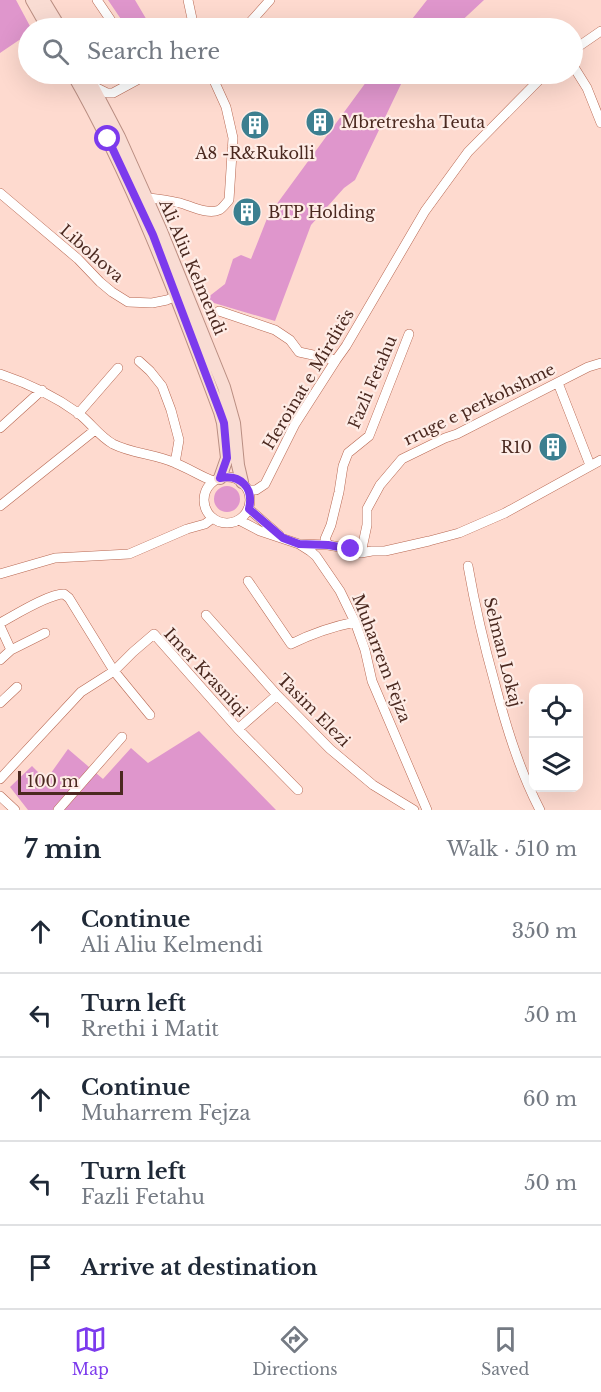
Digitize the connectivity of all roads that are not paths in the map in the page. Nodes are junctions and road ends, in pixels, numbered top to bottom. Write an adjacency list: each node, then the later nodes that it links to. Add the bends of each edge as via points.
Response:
1 (32, 0): 6 (main road)
2 (44, 0): 7 (main road)
3 (97, 0): 8 (street)
4 (188, 0): 9 (street)
5 (270, 0): 10 (street)
6 (42, 18)
7 (54, 18)
8 (109, 18)
9 (192, 18)
10 (254, 18)
11 (601, 31): 12 (street)
12 (583, 44)
13 (583, 81): 19 (street)
14 (79, 84): 22 (main road, Ali Aliu Kelmendi, via 153,235)
15 (130, 84): 18 (street, via 113,93)
16 (216, 84): 21 (street, via 233,138 229,200 217,211 205,211)
17 (535, 84): 25 (street, Heroinat e Mirditës, via 468,152 425,211)
18 (93, 86): 21 (main road, Ali Aliu Kelmendi)
19 (601, 123)
20 (0, 193): 22 (street, Libohova, via 128,302 152,303)
21 (146, 198): 39 (main road, Ali Aliu Kelmendi, via 224,387)
22 (176, 296): 38 (main road, Ali Aliu Kelmendi, via 224,423 227,458)
23 (219, 311): 25 (street, via 275,330 299,352)
24 (409, 334): 46 (street, Fazli Fetahu, via 369,436 348,453 343,466 325,539)
25 (336, 360): 39 (street, Heroinat e Mirditës, via 295,424 265,484 256,490)
26 (139, 361): 36 (street, via 162,386 168,402 179,440)
27 (601, 363): 30 (street, rruge e perkohshme)
28 (118, 368): 32 (street)
29 (0, 374): 31 (street)
30 (558, 383): 37 (street); 47 (street, rruge e perkohshme, via 402,459 380,485 367,509)
31 (42, 390): 32 (street); 33 (street)
32 (78, 414): 34 (street)
33 (0, 428)
34 (94, 430): 36 (street, via 122,448); 40 (street)
35 (601, 459): 37 (street)
36 (175, 463): 38 (street)
37 (590, 465): 47 (street, via 505,513 459,533)
38 (216, 479): 39 (street, via 233,477); 42 (street, via 206,489 204,500)
39 (245, 486): 41 (street)
40 (0, 506)
41 (249, 509): 43 (street); 44 (street, Muharrem Fejza)
42 (213, 518): 43 (street, via 225,523); 49 (street, via 129,554 55,558)
43 (238, 520): 44 (street, Muharrem Fejza)
44 (283, 538): 45 (street, Muharrem Fejza)
45 (299, 544): 46 (street); 52 (street, Muharrem Fejza, via 316,556 340,591)
46 (328, 545): 47 (street)
47 (361, 553)
48 (468, 566): 71 (street, Selman Lokaj, via 503,716)
49 (0, 574)
50 (248, 581): 52 (street, via 291,644)
51 (206, 615): 59 (street, Tasim Elezi)
52 (354, 622): 70 (street, Muharrem Fejza, via 372,681)
53 (0, 625): 55 (street); 57 (street, via 64,594)
54 (45, 633): 55 (street)
55 (11, 650): 56 (street)
56 (0, 660)
57 (114, 671): 61 (street); 62 (street, Imer Krasniqi, via 154,634); 64 (street, Imer Krasniqi, via 81,692)
58 (17, 687): 60 (street)
59 (277, 695): 62 (street, Imer Krasniqi); 69 (street, Tasim Elezi, via 343,761)
60 (0, 703)
61 (150, 715)
62 (238, 729): 65 (street)
63 (122, 737): 68 (street)
64 (0, 779)
65 (298, 790)
66 (0, 796): 67 (street)
67 (14, 810)
68 (58, 810)
69 (414, 810)
70 (427, 810)
71 (540, 810)

